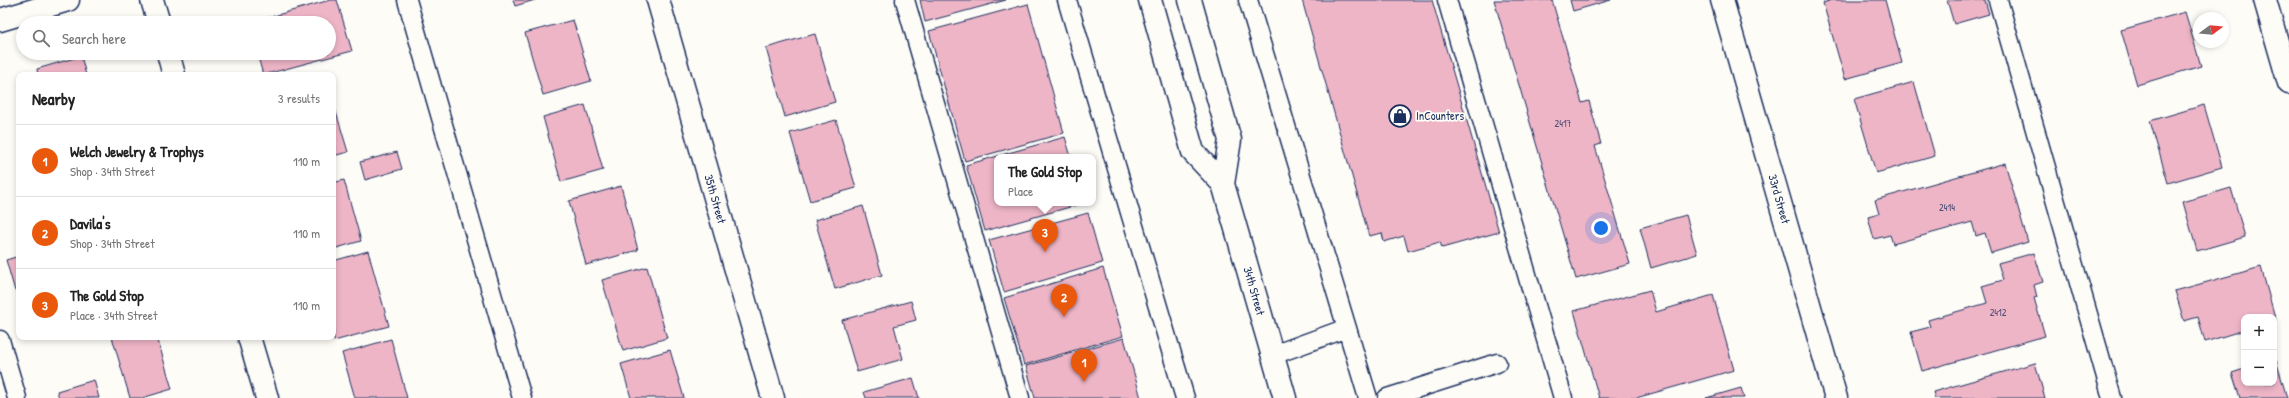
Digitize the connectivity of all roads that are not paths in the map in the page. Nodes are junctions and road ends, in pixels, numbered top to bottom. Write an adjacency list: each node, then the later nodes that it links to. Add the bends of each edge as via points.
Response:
1 (68, 0): 15 (street)
2 (152, 0): 14 (street)
3 (407, 0): 27 (lane)
4 (658, 0): 28 (street, 35th Street)
5 (905, 0): 29 (lane)
6 (1067, 0): 30 (lane)
7 (1150, 0): 19 (street, 34th Street, via 1193,152)
8 (1190, 0): 19 (street, 34th Street, via 1230,140)
9 (1248, 0): 20 (lane)
10 (1447, 0): 34 (lane)
11 (1722, 0): 35 (street, 33rd Street)
12 (1998, 0): 36 (lane)
13 (2265, 0): 18 (street)
14 (157, 16)
15 (0, 20)
16 (170, 60): 17 (street)
17 (173, 72)
18 (2289, 83)
19 (1223, 184): 23 (street, 34th Street)
20 (1346, 328): 23 (lane); 32 (lane)
21 (0, 340): 25 (lane)
22 (250, 340): 26 (street)
23 (1272, 355): 31 (street, 34th Street)
24 (1497, 363): 33 (lane)
25 (17, 398)
26 (267, 398)
27 (522, 398)
28 (773, 398)
29 (1020, 398)
30 (1185, 398)
31 (1285, 398)
32 (1368, 398)
33 (1387, 398)
34 (1563, 398)
35 (1836, 398)
36 (2112, 398)

